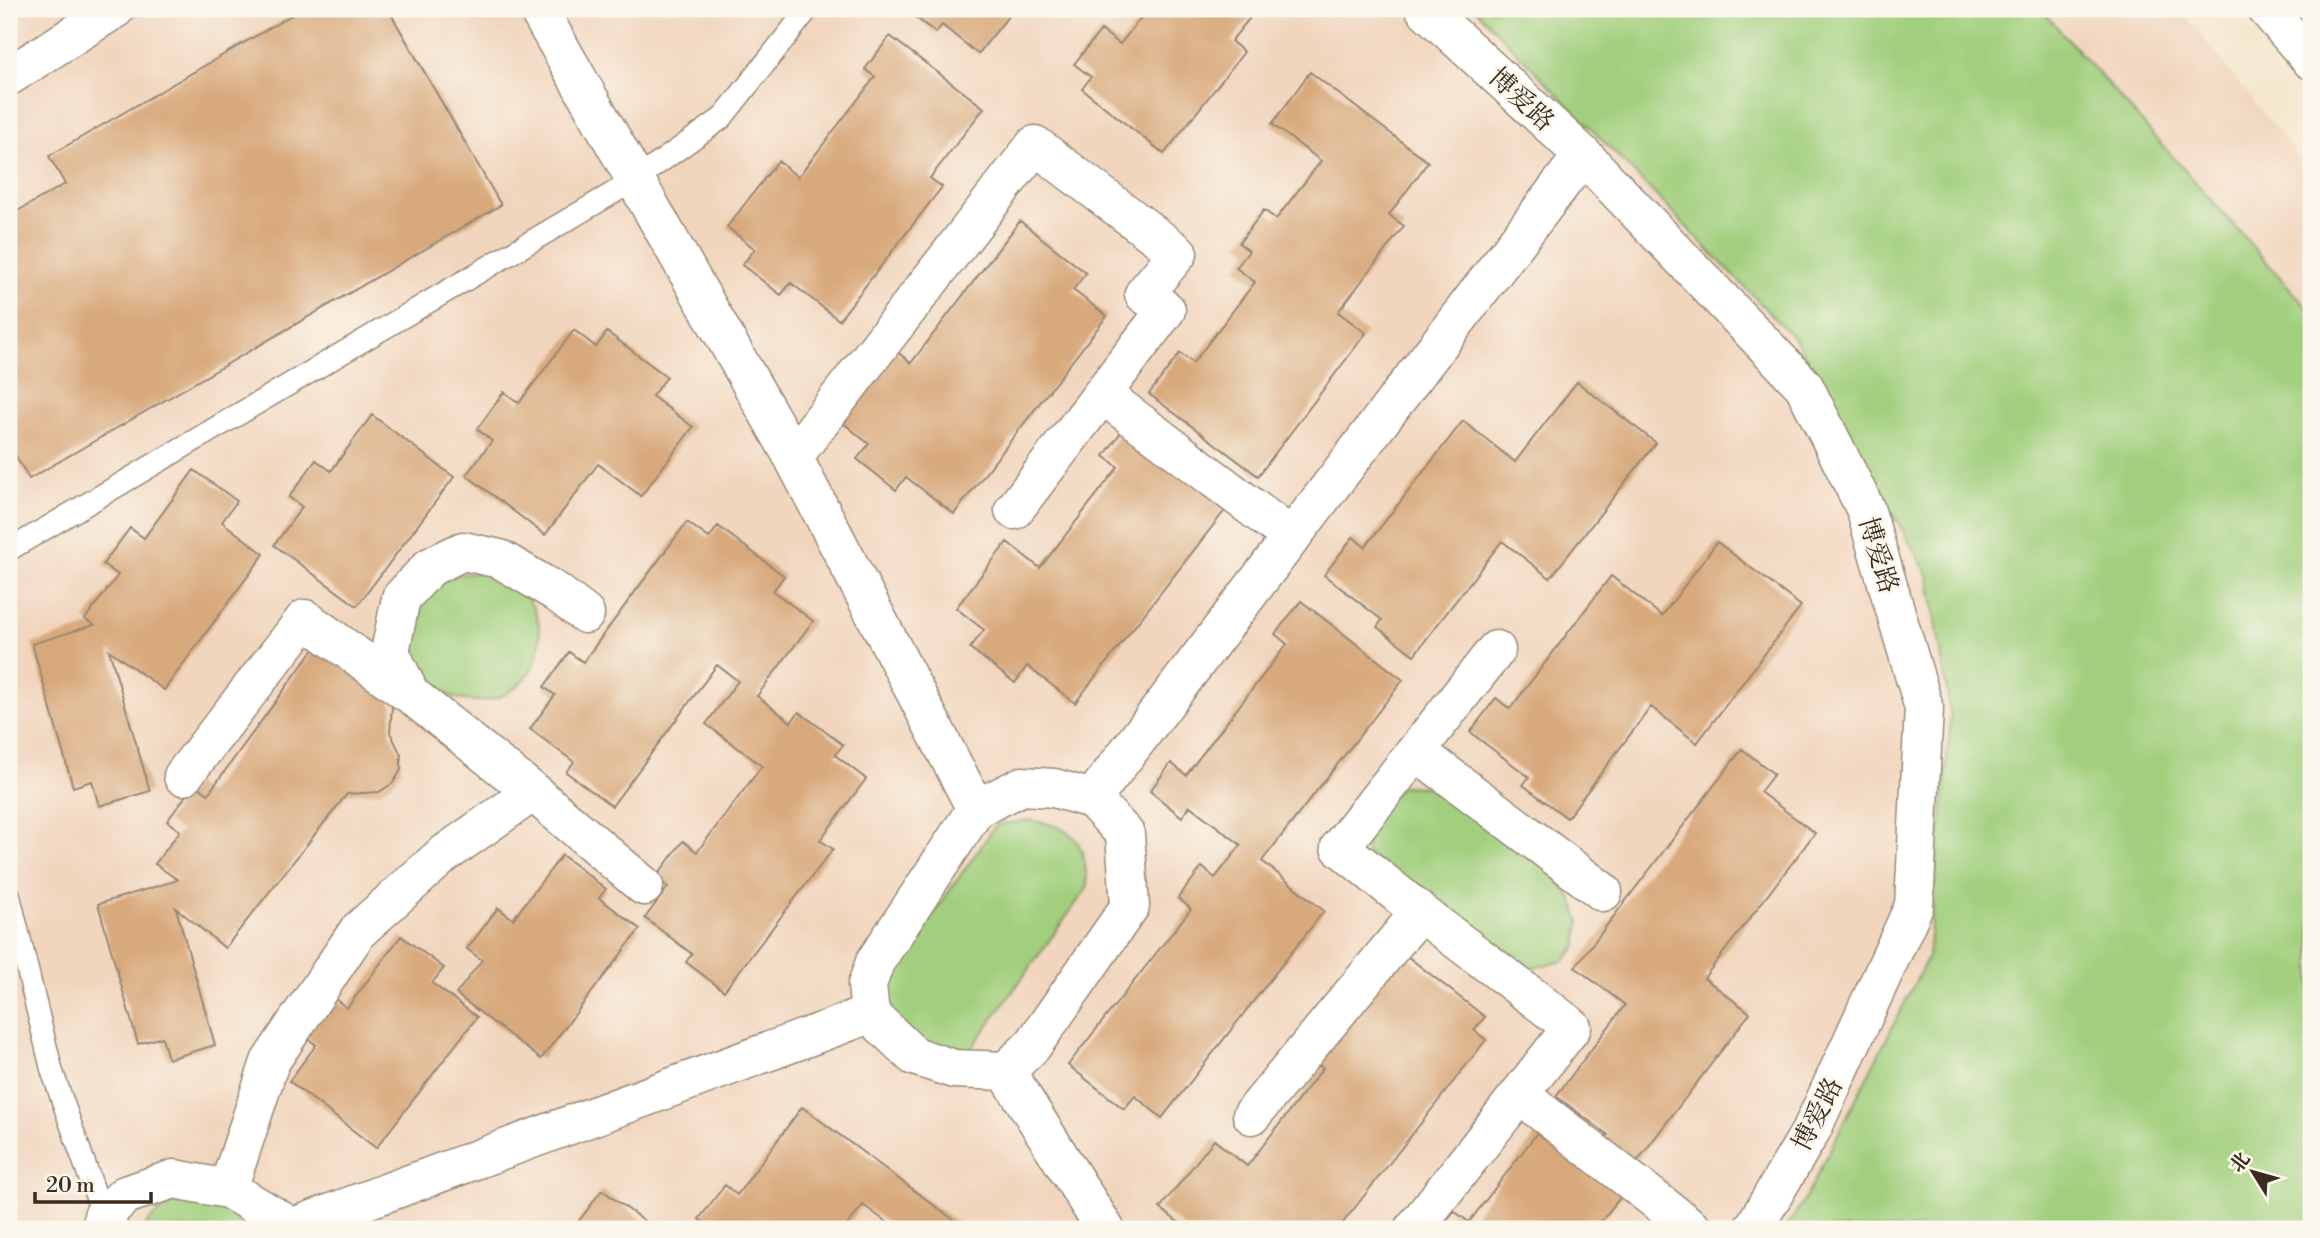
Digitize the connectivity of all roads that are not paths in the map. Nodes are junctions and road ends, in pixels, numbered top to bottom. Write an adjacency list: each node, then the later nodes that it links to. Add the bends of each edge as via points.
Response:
1 (115, 9): 7 (street)
2 (538, 9): 9 (street)
3 (808, 9): 9 (lane, via 722,118)
4 (1426, 9): 8 (street, 博爱路)
5 (2267, 9): 6 (street)
6 (2311, 60)
7 (9, 76)
8 (1583, 155): 13 (street); 37 (street, 博爱路, via 1804,386 1865,508 1924,708 1914,906 1812,1129)
9 (635, 180): 11 (street); 14 (lane)
10 (1102, 394): 11 (street, via 1166,310 1144,294 1178,253 1034,145); 12 (street); 13 (street)
11 (793, 457): 22 (street)
12 (1014, 510)
13 (1290, 536): 21 (street)
14 (9, 550)
15 (585, 614): 17 (street, via 500,559 463,551 430,567 401,598 390,652)
16 (1496, 650): 18 (street)
17 (410, 694): 19 (street, via 304,619); 20 (street)
18 (1417, 752): 24 (street); 26 (street, via 1340,847)
19 (183, 776)
20 (533, 792): 23 (street); 31 (street, via 443,855 358,931 270,1062)
21 (1092, 799): 22 (street, via 1054,788 1023,786); 28 (street, via 1125,834 1130,906 1033,1045)
22 (976, 809): 27 (street, via 875,962 867,985)
23 (644, 886)
24 (1604, 892)
25 (9, 894): 32 (lane, via 52,1071)
26 (1420, 912): 29 (street, via 1572,1027); 30 (street)
27 (870, 1014): 28 (street, via 914,1056 954,1069); 33 (street)
28 (1006, 1071): 34 (street)
29 (1520, 1095): 35 (street); 36 (street)
30 (1252, 1115)
31 (228, 1189): 32 (street, via 174,1180 125,1195); 33 (street)
32 (106, 1223)
33 (289, 1228)
34 (1105, 1229)
35 (1414, 1229)
36 (1693, 1229)
37 (1753, 1229)

